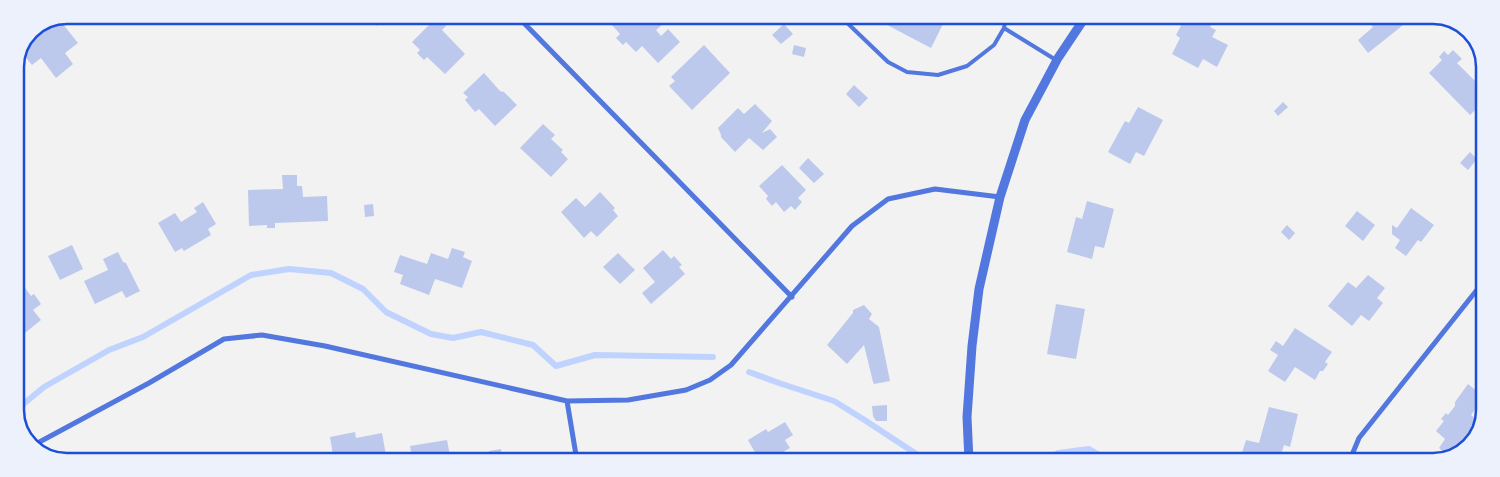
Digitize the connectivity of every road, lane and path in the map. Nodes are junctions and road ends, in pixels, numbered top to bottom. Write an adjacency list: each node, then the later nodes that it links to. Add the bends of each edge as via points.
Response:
1 (524, 24): 9 (street)
2 (848, 24): 5 (lane, via 888,62 907,72 938,75 967,66 994,45)
3 (1005, 24): 5 (lane)
4 (1081, 24): 6 (street)
5 (1004, 28): 6 (lane)
6 (1056, 60): 7 (street, via 1025,120)
7 (1000, 197): 9 (street, via 935,189 888,199 852,226); 13 (street, via 979,290 972,346 966,417)
8 (1476, 291): 14 (street, via 1359,438)
9 (792, 297): 10 (street, via 731,365 710,380 686,390 628,400)
10 (567, 401): 11 (street, via 325,346 262,335 224,339); 12 (street)
11 (38, 443)
12 (576, 453)
13 (968, 453)
14 (1353, 453)

